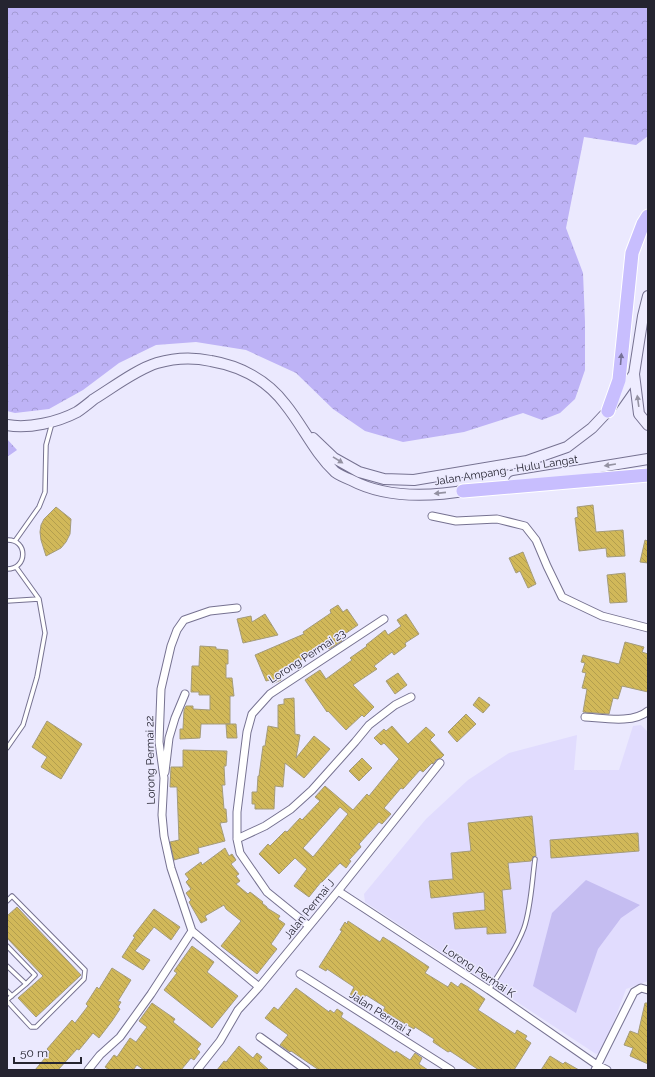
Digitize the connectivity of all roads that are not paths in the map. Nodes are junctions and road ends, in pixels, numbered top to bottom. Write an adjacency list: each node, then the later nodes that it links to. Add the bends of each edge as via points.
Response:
1 (648, 216): 4 (highway, one-way to 1, via 619,380 632,253)
2 (648, 296): 3 (street, Jalan Ampang - Hulu Langat, via 642,316)
3 (634, 374): 4 (street, Jalan Ampang - Hulu Langat); 8 (street, one-way to 3, via 639,414)
4 (608, 410): 6 (street, Jalan Ampang - Hulu Langat, one-way to 4, via 334,458 359,472 384,479 414,480 527,461 567,447 592,428)
5 (52, 422): 6 (street, Jalan Ampang - Hulu Langat, via 77,412 124,380 156,364 190,358 211,361 256,377 285,404); 7 (street, Jalan Ampang - Hulu Langat, via 33,426); 14 (lane, via 46,445 45,492 39,507)
6 (299, 424): 11 (street, Jalan Ampang - Hulu Langat, one-way to 6, via 403,495 358,484 336,473 322,458)
7 (7, 425)
8 (648, 425)
9 (648, 459): 11 (street, Jalan Ampang - Hulu Langat, one-way to 11)
10 (648, 475): 11 (highway)
11 (463, 491)
12 (432, 516): 21 (street, via 456,521 497,519 525,526 536,540 562,597 602,616)
13 (7, 540): 14 (lane)
14 (15, 541): 15 (lane, via 23,552 22,560)
15 (16, 567): 16 (lane); 17 (lane)
16 (7, 569)
17 (39, 598): 18 (lane); 26 (lane, via 45,633 37,677 23,725)
18 (7, 602)
19 (237, 608): 28 (street, Lorong Permai 22, via 197,614 184,620 177,630 166,662 161,689 159,742)
20 (384, 619): 29 (street, Lorong Permai 23, via 270,694 252,714 247,732 237,812)
21 (647, 627)
22 (185, 694): 28 (street, via 169,738)
23 (412, 697): 29 (street, via 395,705 369,725 312,790 291,809)
24 (648, 711): 25 (street, via 644,715 624,720)
25 (585, 717)
26 (7, 748)
27 (440, 763): 31 (street, Jalan Permai J)
28 (164, 778): 34 (street, Lorong Permai 22, via 164,836 171,868)
29 (237, 840): 33 (street, Lorong Permai 23, via 240,853 267,892)
30 (535, 859): 41 (lane, via 524,927)
31 (338, 891): 33 (street, Jalan Permai J); 41 (street, Lorong Permai K)
32 (7, 902): 44 (lane, via 12,896 85,970 84,979 36,1027 31,1027)
33 (309, 926): 39 (street, Jalan Permai J)
34 (192, 931): 39 (street); 47 (street, via 120,1036)
35 (7, 946): 38 (lane, via 35,975)
36 (7, 966): 38 (lane)
37 (300, 974): 50 (street, Jalan Permai 1)
38 (26, 984): 43 (lane)
39 (260, 987): 48 (street, Jalan Permai J, via 238,1010 220,1041)
40 (646, 989): 46 (street, via 634,992)
41 (489, 990): 46 (street, Lorong Permai K)
42 (7, 991): 43 (lane)
43 (12, 996): 44 (lane)
44 (7, 1001)
45 (260, 1037): 49 (street)
46 (596, 1068): 51 (street, Lorong Permai K)
47 (88, 1070)
48 (197, 1070)
49 (306, 1070)
50 (450, 1070)
51 (607, 1070)

